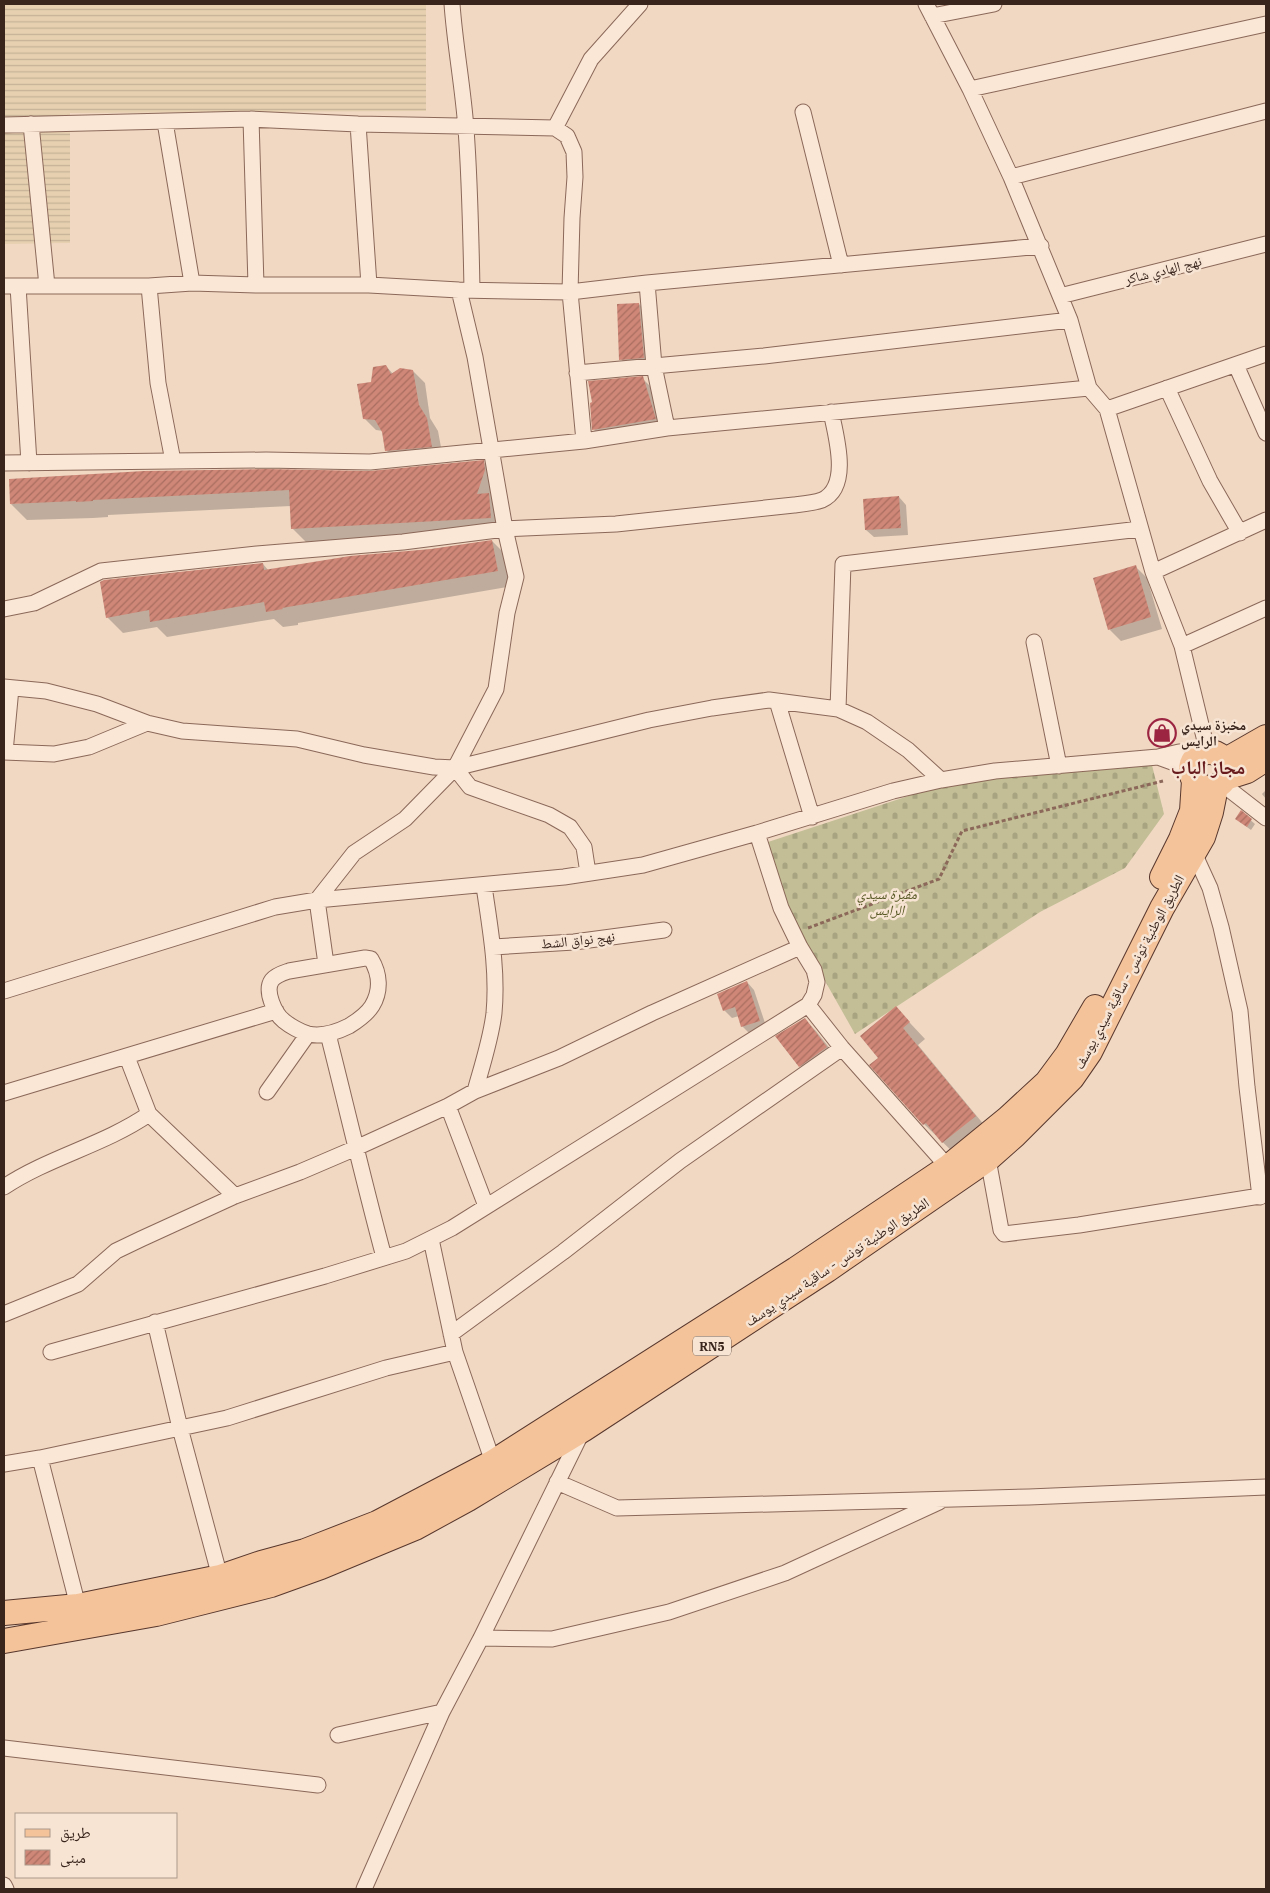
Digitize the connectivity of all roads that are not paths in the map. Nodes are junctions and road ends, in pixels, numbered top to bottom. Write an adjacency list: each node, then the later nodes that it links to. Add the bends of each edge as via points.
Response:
1 (452, 4): 14 (street)
2 (640, 4): 15 (street, via 591,59)
3 (994, 4): 4 (street)
4 (929, 10): 6 (street)
5 (1266, 24): 6 (street)
6 (970, 89): 16 (street)
7 (1266, 111): 16 (street)
8 (803, 112): 19 (street)
9 (251, 119): 10 (street); 13 (street); 22 (street)
10 (165, 122): 12 (street); 20 (street)
11 (4, 124): 12 (street)
12 (31, 124): 25 (street)
13 (358, 124): 14 (street); 23 (street)
14 (466, 127): 15 (street); 27 (street, via 471,207)
15 (555, 128): 28 (street, via 567,136 574,152)
16 (1011, 177): 18 (street)
17 (1266, 244): 29 (street, نهج الهادي شاكر)
18 (1040, 246): 19 (street); 29 (street)
19 (841, 265): 21 (street)
20 (192, 283): 22 (street); 26 (street)
21 (647, 283): 28 (street); 33 (street)
22 (256, 285): 23 (street)
23 (369, 285): 27 (street)
24 (11, 286): 25 (street); 45 (street)
25 (47, 286): 26 (street)
26 (149, 286): 43 (street, via 158,384)
27 (466, 290): 28 (street); 42 (street)
28 (570, 292): 34 (street)
29 (1060, 296): 30 (street)
30 (1070, 320): 33 (street); 35 (street)
31 (1266, 354): 32 (street)
32 (1236, 365): 36 (street); 40 (street)
33 (654, 366): 34 (street); 39 (street)
34 (578, 373): 41 (street)
35 (1089, 388): 37 (street); 38 (street)
36 (1167, 388): 37 (street); 49 (street, via 1210,481)
37 (1107, 409): 48 (street)
38 (831, 412): 39 (street); 47 (street, via 839,454 838,482 831,494 821,500 616,524)
39 (667, 428): 41 (street)
40 (1266, 433)
41 (584, 441): 42 (street)
42 (492, 451): 43 (street, via 370,462); 47 (street)
43 (173, 461): 45 (street)
44 (4, 463): 45 (street)
45 (29, 463)
46 (1266, 520): 49 (street)
47 (505, 529): 52 (street, via 102,571 34,603); 64 (street, via 516,577 496,688)
48 (1140, 529): 50 (street); 57 (street, via 843,564)
49 (1240, 533): 50 (street)
50 (1152, 572): 54 (street)
51 (1266, 608): 54 (street)
52 (4, 609)
53 (1034, 642): 63 (street)
54 (1182, 646): 65 (street)
55 (7, 687): 58 (street, via 97,704); 60 (street)
56 (777, 701): 57 (street); 64 (street, via 746,702 658,718); 67 (street)
57 (838, 709): 66 (street, via 867,722 908,750)
58 (147, 724): 60 (street, via 89,747 54,754); 64 (street, via 182,731 297,739 364,755)
59 (1266, 737): 65 (main road)
60 (4, 752)
61 (1158, 757): 63 (street); 65 (street); 65 (street, via 1179,752)
62 (1266, 759): 65 (main road, via 1247,771)
63 (1059, 766): 66 (street, via 995,771)
64 (455, 768): 71 (street, via 470,787 549,815 570,827 584,847); 73 (street, via 405,819 354,853)
65 (1211, 770): 68 (street); 70 (main road, الطريق الوطنية تونس - ساقية سيدي يوسف / RN5, via 1211,812); 92 (main road, الطريق الوطنية تونس - ساقية سيدي يوسف / RN5, via 1181,839 1068,1055 1047,1082)
66 (941, 780): 67 (street, via 892,791)
67 (812, 817): 69 (street)
68 (1266, 818)
69 (757, 833): 71 (street, via 643,865); 76 (street, via 781,908)
70 (1194, 853): 91 (main road, الطريق الوطنية تونس - ساقية سيدي يوسف / RN5, via 1162,908 1090,1052 1072,1078); 95 (street, via 1210,888 1240,1012)
71 (588, 874): 72 (street)
72 (484, 886): 73 (street); 75 (street)
73 (317, 900): 77 (street); 78 (street, via 267,909)
74 (664, 930): 75 (street, نهج نواق الشط, via 574,942)
75 (493, 947): 85 (street, via 494,1012)
76 (800, 947): 79 (street, via 814,970 817,982); 85 (street, via 559,1058)
77 (326, 964): 80 (street, via 289,971 271,980 269,991); 82 (street, via 365,958 371,959 378,972 377,997 370,1008 356,1021)
78 (4, 991)
79 (808, 1006): 83 (street); 96 (street)
80 (276, 1011): 81 (street, via 284,1021); 84 (street)
81 (308, 1034): 82 (street); 86 (street)
82 (328, 1034): 90 (street)
83 (842, 1048): 92 (street); 101 (street, via 680,1160)
84 (127, 1057): 87 (street); 89 (street)
85 (475, 1091): 88 (street)
86 (267, 1092)
87 (4, 1093)
88 (448, 1106): 90 (street); 96 (street)
89 (149, 1114): 93 (street, via 112,1136 38,1168); 94 (street)
90 (356, 1148): 94 (street); 98 (street)
91 (988, 1159): 95 (street, via 1004,1234); 105 (main road, الطريق الوطنية تونس - ساقية سيدي يوسف / RN5, via 827,1270)
92 (948, 1167): 107 (main road, الطريق الوطنية تونس - ساقية سيدي يوسف / RN5, via 796,1269)
93 (4, 1187)
94 (235, 1196): 99 (street, via 116,1251 78,1284)
95 (1263, 1196)
96 (486, 1206): 97 (street)
97 (431, 1239): 98 (street); 101 (street)
98 (384, 1257): 100 (street)
99 (4, 1314)
100 (155, 1322): 102 (street); 104 (street)
101 (451, 1334): 103 (street)
102 (51, 1352)
103 (454, 1352): 104 (street, via 386,1368 227,1418); 107 (street)
104 (180, 1428): 106 (street); 112 (street)
105 (584, 1428): 109 (street); 116 (main road, الطريق الوطنية تونس - ساقية سيدي يوسف / RN5, via 415,1528 313,1570 271,1585 156,1614)
106 (40, 1458): 108 (street); 113 (street)
107 (493, 1462): 112 (main road, الطريق الوطنية تونس - ساقية سيدي يوسف / RN5, via 377,1523 305,1551)
108 (4, 1464)
109 (557, 1482): 111 (street, via 617,1508); 115 (street)
110 (1266, 1487): 111 (street)
111 (944, 1499): 115 (street, via 785,1573 669,1612 552,1639)
112 (220, 1577): 113 (main road, الطريق الوطنية تونس - ساقية سيدي يوسف / RN5)
113 (78, 1606): 114 (main road, الطريق الوطنية تونس - ساقية سيدي يوسف / RN5)
114 (4, 1613)
115 (480, 1638): 117 (street)
116 (4, 1641)
117 (442, 1712): 118 (street); 123 (street)
118 (338, 1735)
119 (4, 1748): 120 (street)
120 (318, 1785)
121 (4, 1885): 122 (street)
122 (6, 1889)
123 (364, 1889)

